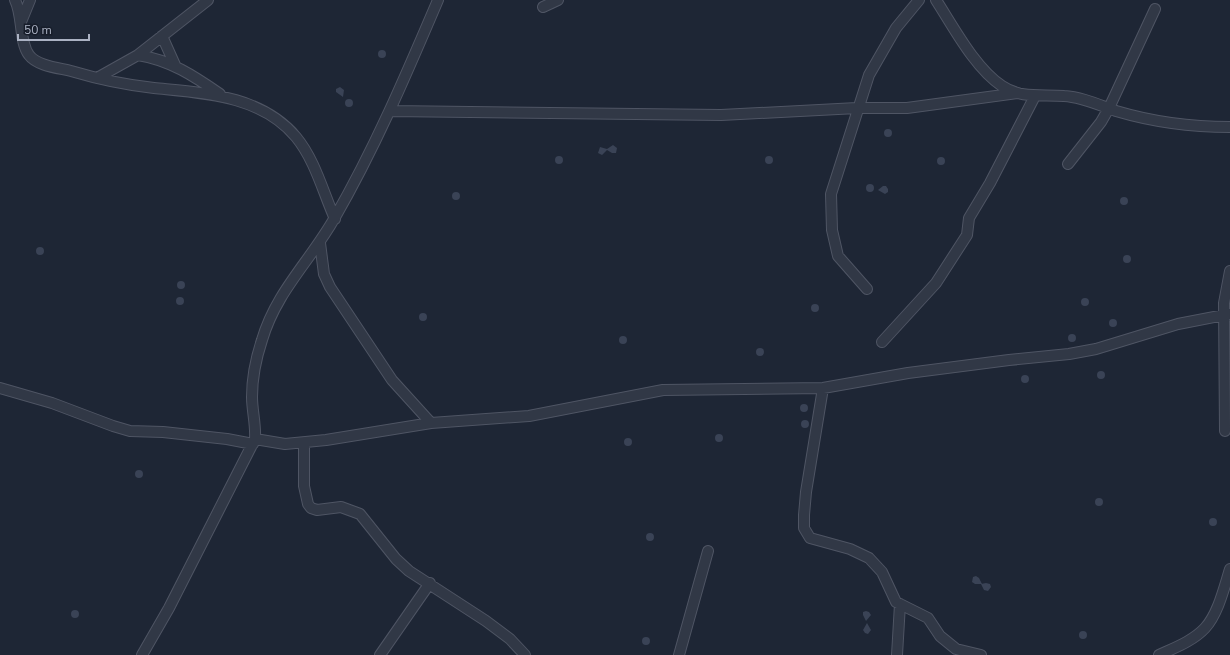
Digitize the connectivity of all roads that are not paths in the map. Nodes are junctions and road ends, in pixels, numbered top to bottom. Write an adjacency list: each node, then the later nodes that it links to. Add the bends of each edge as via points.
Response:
1 (15, 0): 10 (street)
2 (30, 0): 10 (street)
3 (208, 0): 11 (street)
4 (438, 0): 20 (street)
5 (558, 0): 8 (street)
6 (919, 0): 18 (street, via 896,28 869,75)
7 (936, 0): 15 (street, via 986,73 1003,87)
8 (543, 7)
9 (1154, 9): 19 (street)
10 (21, 23): 14 (street, via 26,50 33,59)
11 (162, 36): 12 (street); 13 (street)
12 (138, 55): 13 (street); 14 (street)
13 (175, 65): 16 (street)
14 (97, 78): 16 (street, via 135,86)
15 (1018, 93): 17 (street); 18 (street, via 907,108)
16 (223, 96): 23 (street, via 263,111 295,136 309,158)
17 (1035, 96): 19 (street, via 1064,96); 28 (street, via 969,218 967,235 936,283)
18 (858, 108): 20 (street, via 721,115); 26 (street, via 832,194 832,230 838,256)
19 (1109, 108): 21 (street, via 1144,118 1180,124); 22 (street)
20 (391, 111): 23 (street)
21 (1230, 127)
22 (1068, 164)
23 (334, 219): 24 (street)
24 (320, 243): 31 (street, via 324,274 330,287 392,380); 33 (street, via 284,289 262,340 255,368 252,397)
25 (1230, 271): 27 (street, via 1225,293)
26 (867, 289)
27 (1227, 314): 30 (street, via 1178,324 1096,349 1069,354 908,373); 32 (street)
28 (882, 342)
29 (0, 388): 33 (street, via 52,403 130,431)
30 (823, 388): 31 (street, via 663,390 529,416); 38 (street, via 806,492 806,534 810,538 850,549 869,558 882,572)
31 (431, 423): 34 (street)
32 (1225, 431)
33 (254, 441): 34 (street); 39 (street, via 169,608)
34 (304, 443): 37 (street, via 304,486 311,508 317,510 341,507 360,514 396,559 409,571)
35 (708, 551): 42 (street)
36 (1230, 569): 45 (street, via 1213,617 1204,629 1181,645)
37 (430, 583): 40 (street); 41 (street, via 486,620)
38 (900, 604): 43 (street); 44 (street, via 928,618 940,636 956,649)
39 (142, 655)
40 (380, 655)
41 (525, 655)
42 (679, 655)
43 (897, 655)
44 (981, 655)
45 (1159, 655)

